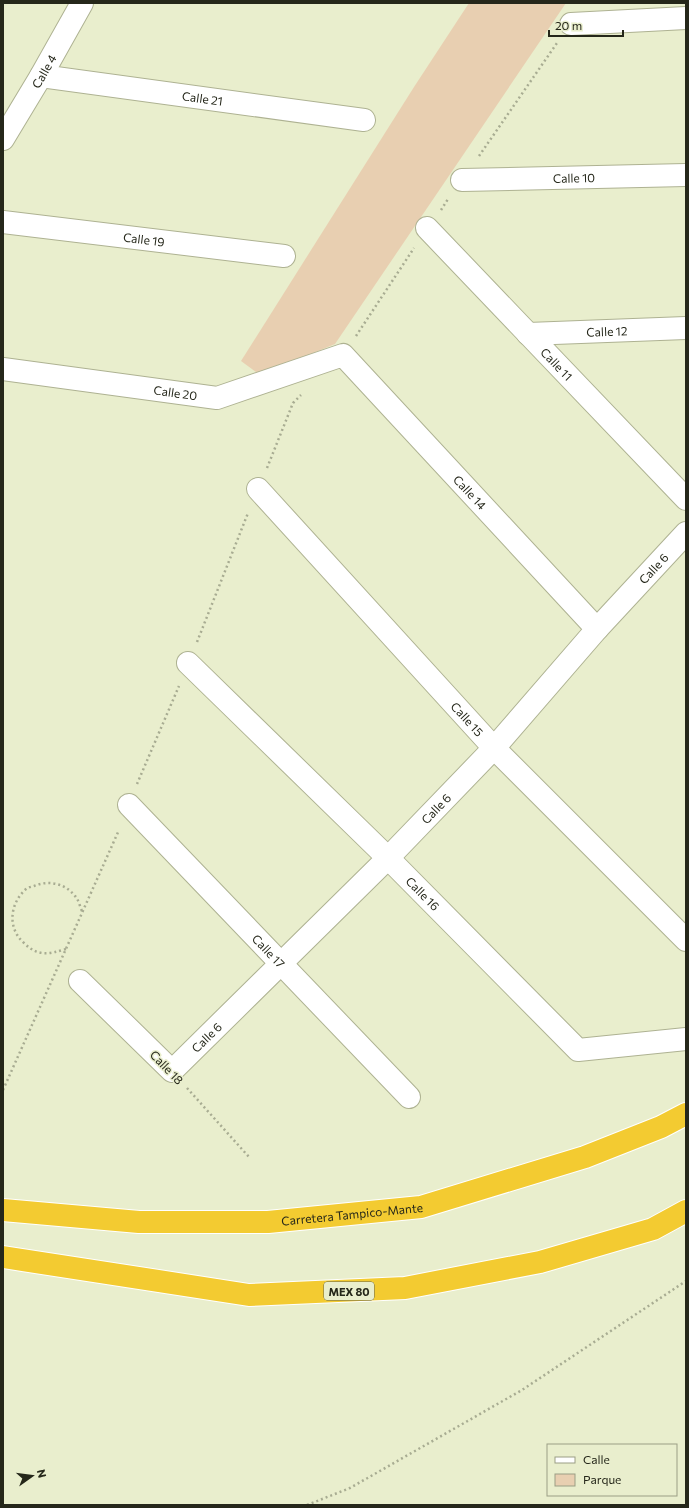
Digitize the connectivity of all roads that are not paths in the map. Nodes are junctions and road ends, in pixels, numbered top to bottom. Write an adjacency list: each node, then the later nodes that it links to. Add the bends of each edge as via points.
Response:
1 (82, 3): 4 (street, Calle 4)
2 (686, 18): 3 (street)
3 (570, 24)
4 (41, 76): 5 (street, Calle 21); 6 (street, Calle 4)
5 (364, 120)
6 (3, 139)
7 (686, 175): 8 (street, Calle 10)
8 (462, 180)
9 (3, 222): 11 (street, Calle 19)
10 (427, 228): 13 (street, Calle 11)
11 (284, 256)
12 (686, 328): 13 (street, Calle 12)
13 (528, 334): 17 (street, Calle 11)
14 (343, 355): 15 (street, Calle 20, via 217,398); 19 (street, Calle 14)
15 (3, 369)
16 (258, 489): 21 (street, Calle 15)
17 (686, 499)
18 (686, 532): 19 (street, Calle 6)
19 (597, 629): 21 (street, Calle 6)
20 (188, 663): 23 (street, Calle 16)
21 (494, 748): 23 (street, Calle 6); 24 (street, Calle 15)
22 (129, 805): 25 (street, Calle 17)
23 (388, 858): 25 (street, Calle 6); 27 (street, Calle 16, via 578,1050)
24 (686, 940)
25 (281, 964): 28 (street, Calle 6); 29 (street, Calle 17)
26 (80, 981): 28 (street, Calle 18)
27 (686, 1039)
28 (172, 1071)
29 (409, 1097)
30 (686, 1114): 31 (highway, Carretera Tampico-Mante, via 661,1127 584,1157 421,1207 268,1222 139,1222)
31 (8, 1210)
32 (686, 1211): 33 (highway, MEX 80, via 653,1229 540,1262 405,1288 249,1295)
33 (3, 1257)

